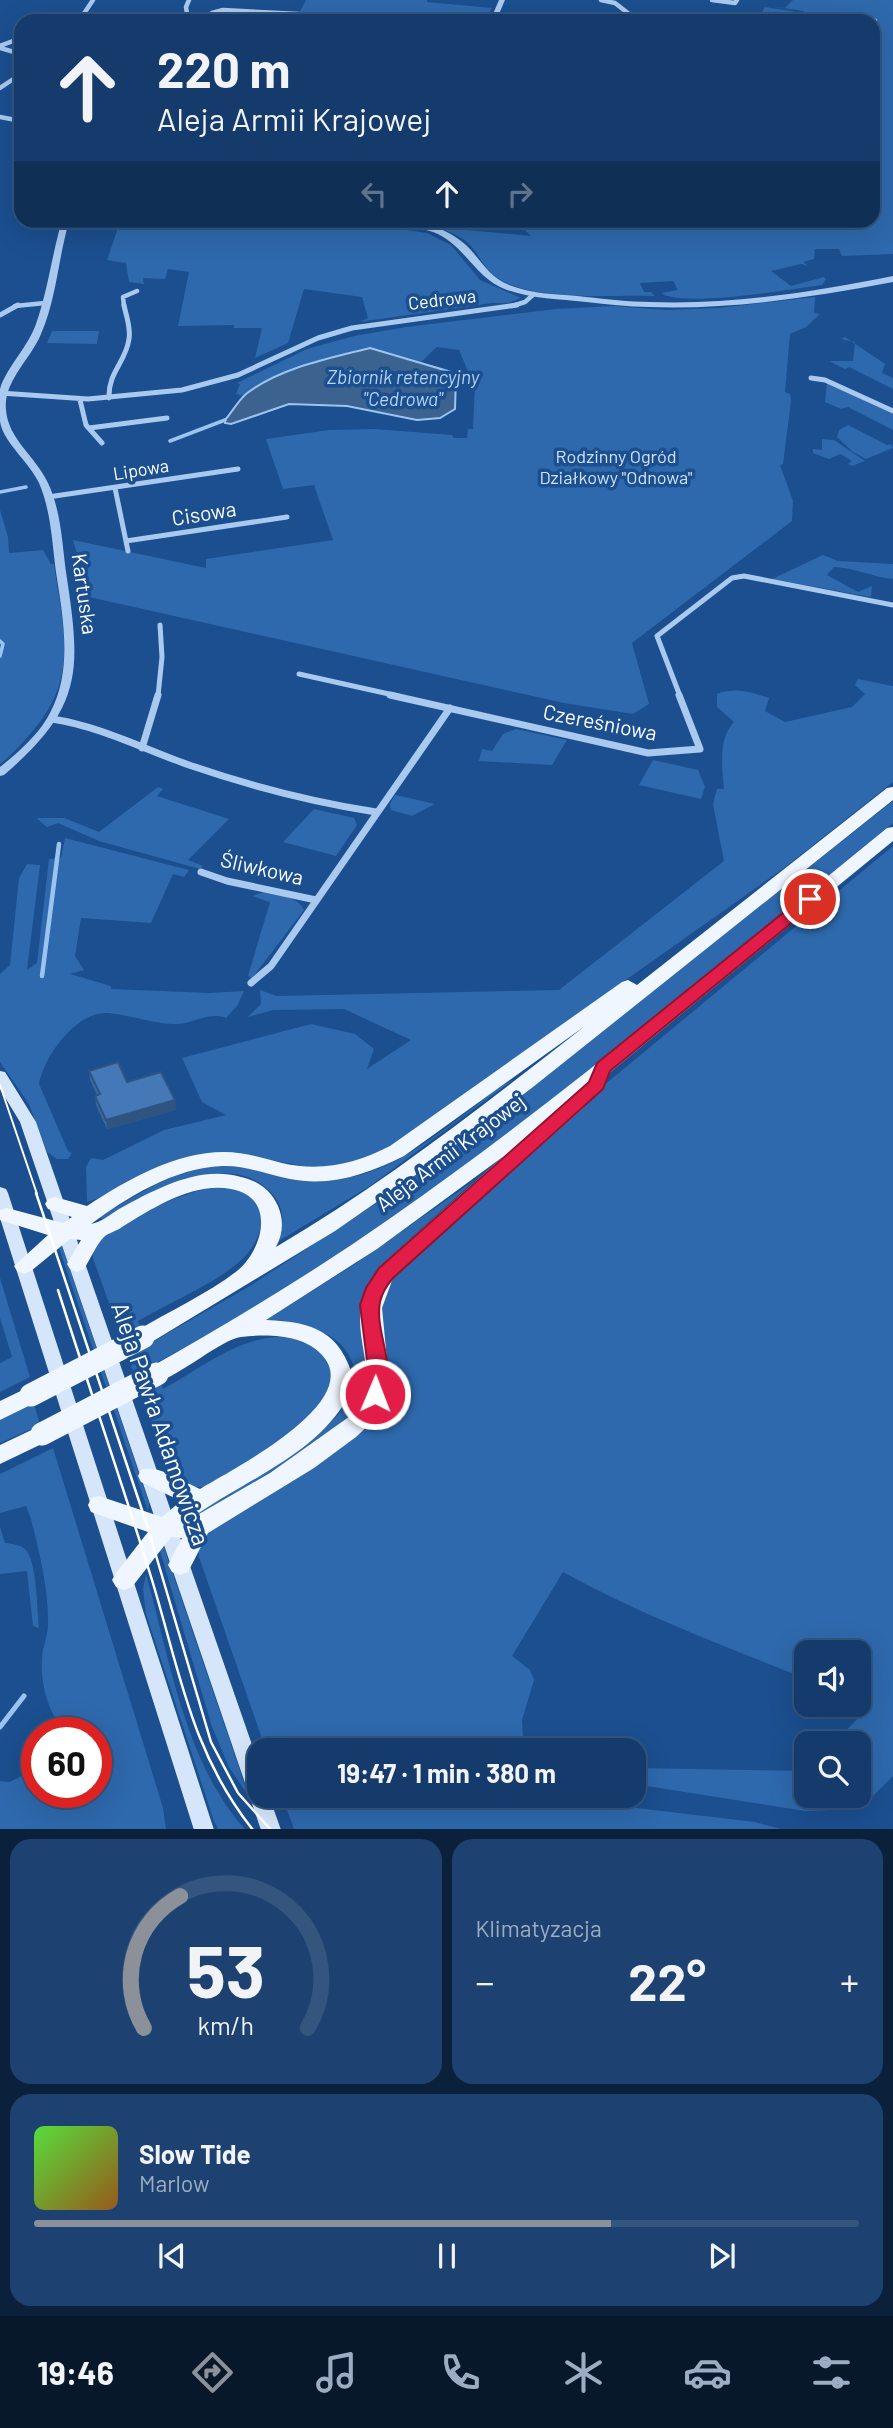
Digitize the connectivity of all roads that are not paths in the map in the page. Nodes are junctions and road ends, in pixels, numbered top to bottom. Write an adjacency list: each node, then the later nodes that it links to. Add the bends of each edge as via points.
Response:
1 (601, 0): 6 (street, via 615,3)
2 (712, 0): 3 (street)
3 (737, 0)
4 (211, 14): 5 (street, via 223,10)
5 (299, 14)
6 (629, 14)
7 (0, 117): 8 (street)
8 (12, 120)
9 (64, 228): 14 (street, Kartuska)
10 (421, 228): 13 (street, via 459,243 485,277)
11 (893, 279): 13 (street, Cedrowa, via 827,291 685,305)
12 (137, 291): 18 (street, via 123,297 130,320 129,341 112,370)
13 (534, 294): 18 (street, Cedrowa, via 510,307 347,330 310,341 228,378)
14 (45, 303): 15 (street, via 19,304); 17 (street, Kartuska, via 37,333)
15 (0, 315)
16 (811, 378): 21 (street)
17 (1, 393): 19 (street, Cedrowa); 20 (street, Kartuska)
18 (109, 398): 19 (street, Cedrowa)
19 (80, 400): 23 (street)
20 (0, 409): 27 (street, Kartuska)
21 (893, 411)
22 (167, 418): 23 (street)
23 (89, 428): 24 (street)
24 (102, 443)
25 (238, 469): 26 (street, Lipowa)
26 (115, 488): 27 (street, Lipowa); 29 (street)
27 (48, 497): 35 (street, Kartuska, via 72,656 68,687)
28 (287, 517): 29 (street, Cisowa)
29 (126, 541): 30 (street)
30 (128, 551)
31 (893, 605): 34 (street, Czereśniowa, via 744,576 732,578 657,636 701,749 648,753)
32 (160, 625): 36 (street, via 162,680)
33 (299, 674): 34 (street, Czereśniowa)
34 (450, 708): 39 (street)
35 (52, 719): 36 (street, via 78,723); 37 (street, Kartuska, via 30,747)
36 (142, 748): 39 (street, via 278,793)
37 (0, 773)
38 (893, 792): 43 (main road, Aleja Armii Krajowej)
39 (376, 812): 42 (street, Śliwkowa)
40 (893, 832): 45 (main road, Aleja Armii Krajowej)
41 (201, 872): 42 (street, Śliwkowa)
42 (316, 900): 44 (street, Śliwkowa, via 271,966)
43 (675, 964): 50 (main road, via 653,969 397,1151 360,1169 321,1175 239,1160 189,1164 163,1174); 54 (main road, Aleja Armii Krajowej, via 410,1169)
44 (251, 983)
45 (603, 1068): 55 (main road, Aleja Armii Krajowej, via 400,1223); 62 (main road, via 597,1085 386,1273 370,1305 379,1376 375,1394 358,1424)
46 (0, 1076): 48 (main road, Aleja Pawła Adamowicza, via 28,1122)
47 (0, 1193): 49 (main road)
48 (55, 1204): 50 (main road); 51 (main road, Aleja Pawła Adamowicza)
49 (7, 1215): 51 (main road); 53 (main road)
50 (92, 1222): 51 (main road); 52 (main road); 54 (main road, via 189,1185 233,1181 248,1186 268,1203 273,1228 262,1256)
51 (65, 1230): 52 (main road, Aleja Pawła Adamowicza); 53 (main road)
52 (77, 1264): 58 (main road, Aleja Pawła Adamowicza)
53 (24, 1266): 60 (main road)
54 (235, 1284): 56 (main road, Aleja Armii Krajowej, bridge)
55 (235, 1329): 57 (main road, Aleja Armii Krajowej, bridge); 59 (main road, via 297,1331 320,1339 340,1362 344,1378 324,1417)
56 (0, 1411)
57 (0, 1455)
58 (149, 1476): 59 (main road); 61 (main road, Aleja Pawła Adamowicza)
59 (200, 1500): 61 (main road)
60 (99, 1505): 61 (main road, via 147,1525); 64 (main road)
61 (166, 1527): 62 (main road); 63 (main road, Aleja Pawła Adamowicza); 64 (main road)
62 (199, 1527): 63 (main road)
63 (180, 1565): 65 (main road, Aleja Pawła Adamowicza)
64 (124, 1580): 67 (main road)
65 (247, 1760)
66 (264, 1808): 68 (main road, Aleja Pawła Adamowicza)
67 (204, 1829)
68 (271, 1829)

